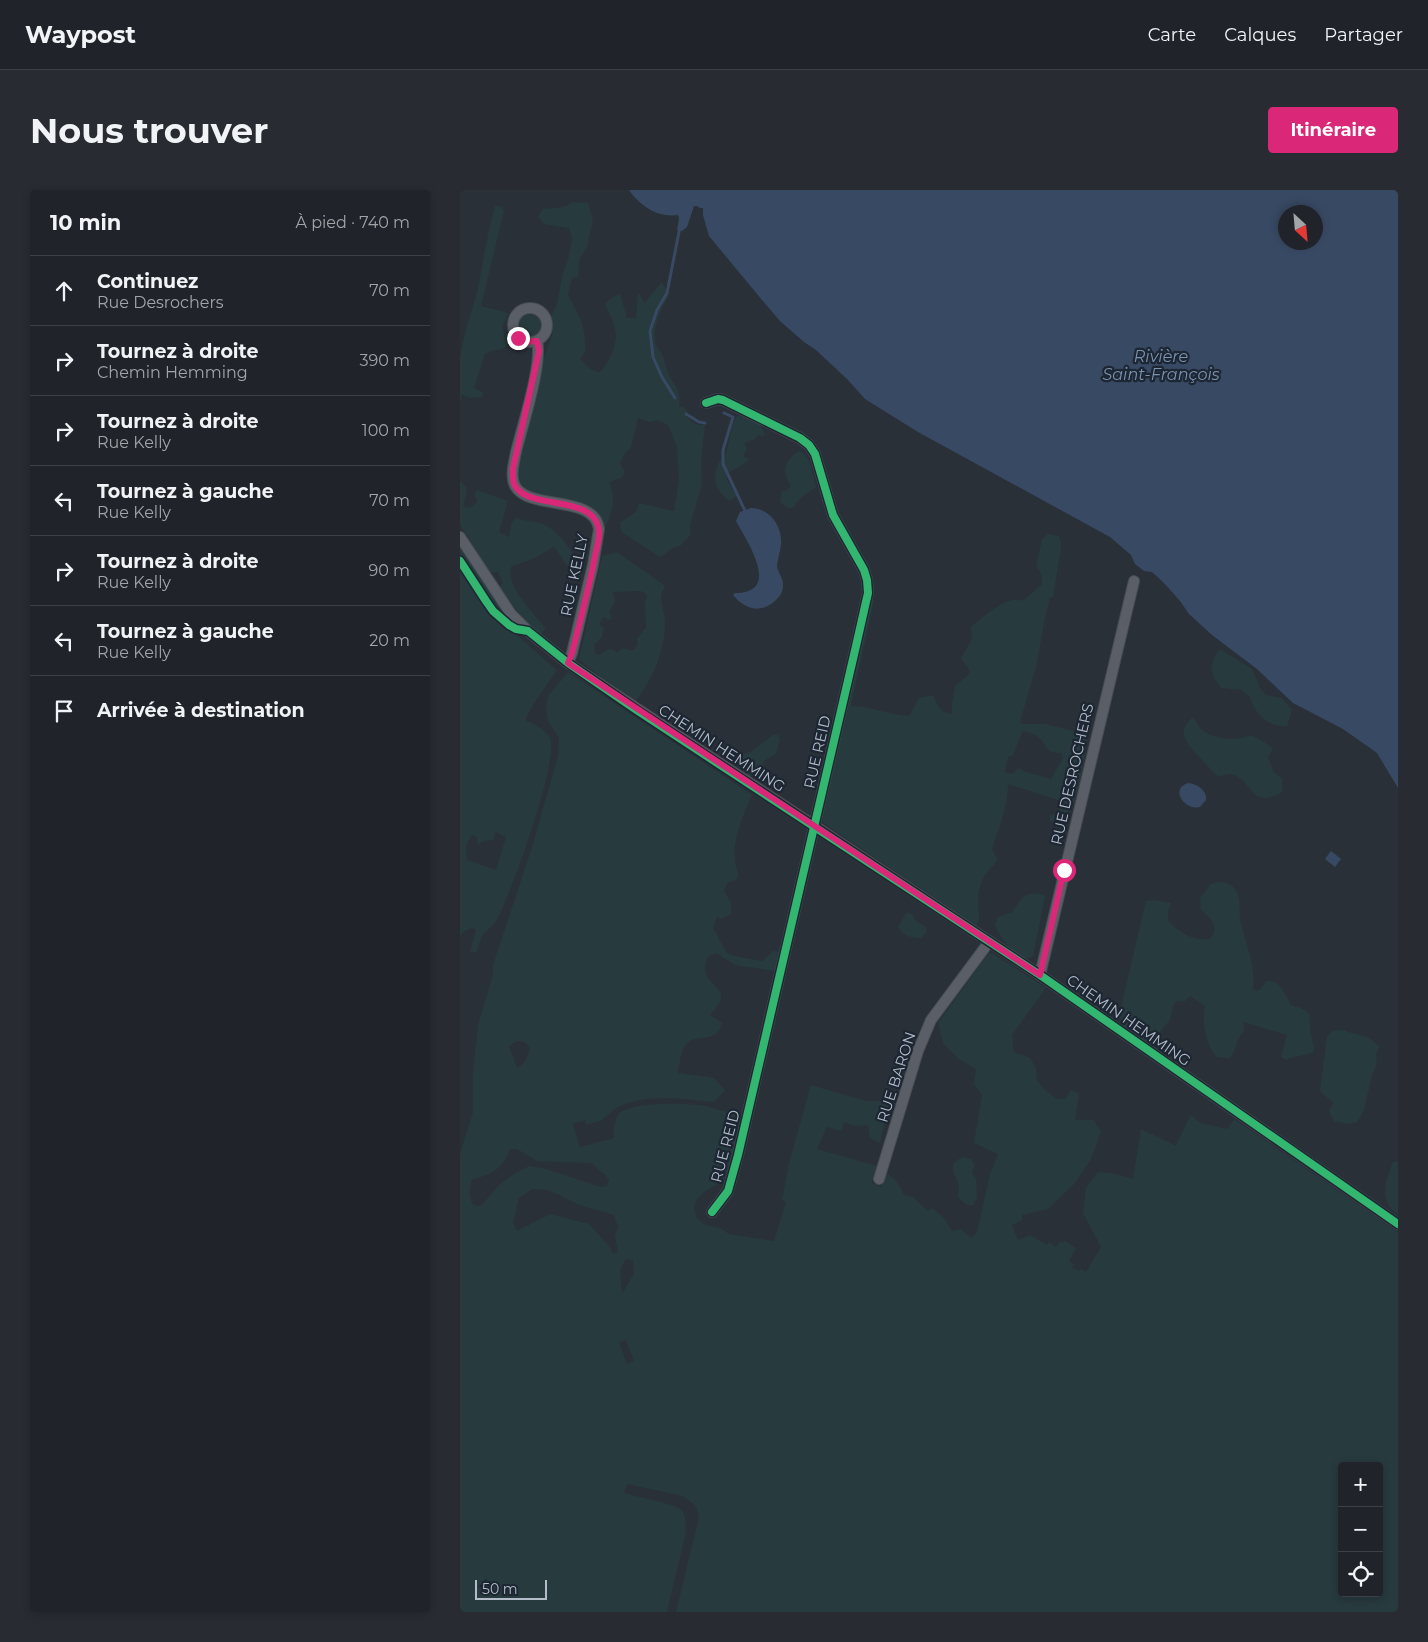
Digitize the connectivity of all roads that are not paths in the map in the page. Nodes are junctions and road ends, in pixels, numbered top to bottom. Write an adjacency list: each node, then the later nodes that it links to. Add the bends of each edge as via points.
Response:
1 (537, 341): 5 (street, RUE KELLY, via 538,358 513,468 515,484 519,491 533,498 582,510 595,520 599,529)
2 (706, 404): 6 (street, RUE REID, via 722,400 809,445 817,460 833,515 866,576 867,597)
3 (460, 537): 5 (street, CHEMIN HEMMING, via 511,614)
4 (1134, 581): 8 (street, RUE DESROCHERS)
5 (568, 663): 6 (street, CHEMIN HEMMING)
6 (814, 826): 7 (street, CHEMIN HEMMING); 10 (street, RUE REID, via 731,1181 728,1191)
7 (989, 942): 8 (street, CHEMIN HEMMING); 9 (street, RUE BARON, via 925,1034)
8 (1040, 975): 11 (street, CHEMIN HEMMING)
9 (879, 1179)
10 (712, 1212)
11 (1398, 1224)

